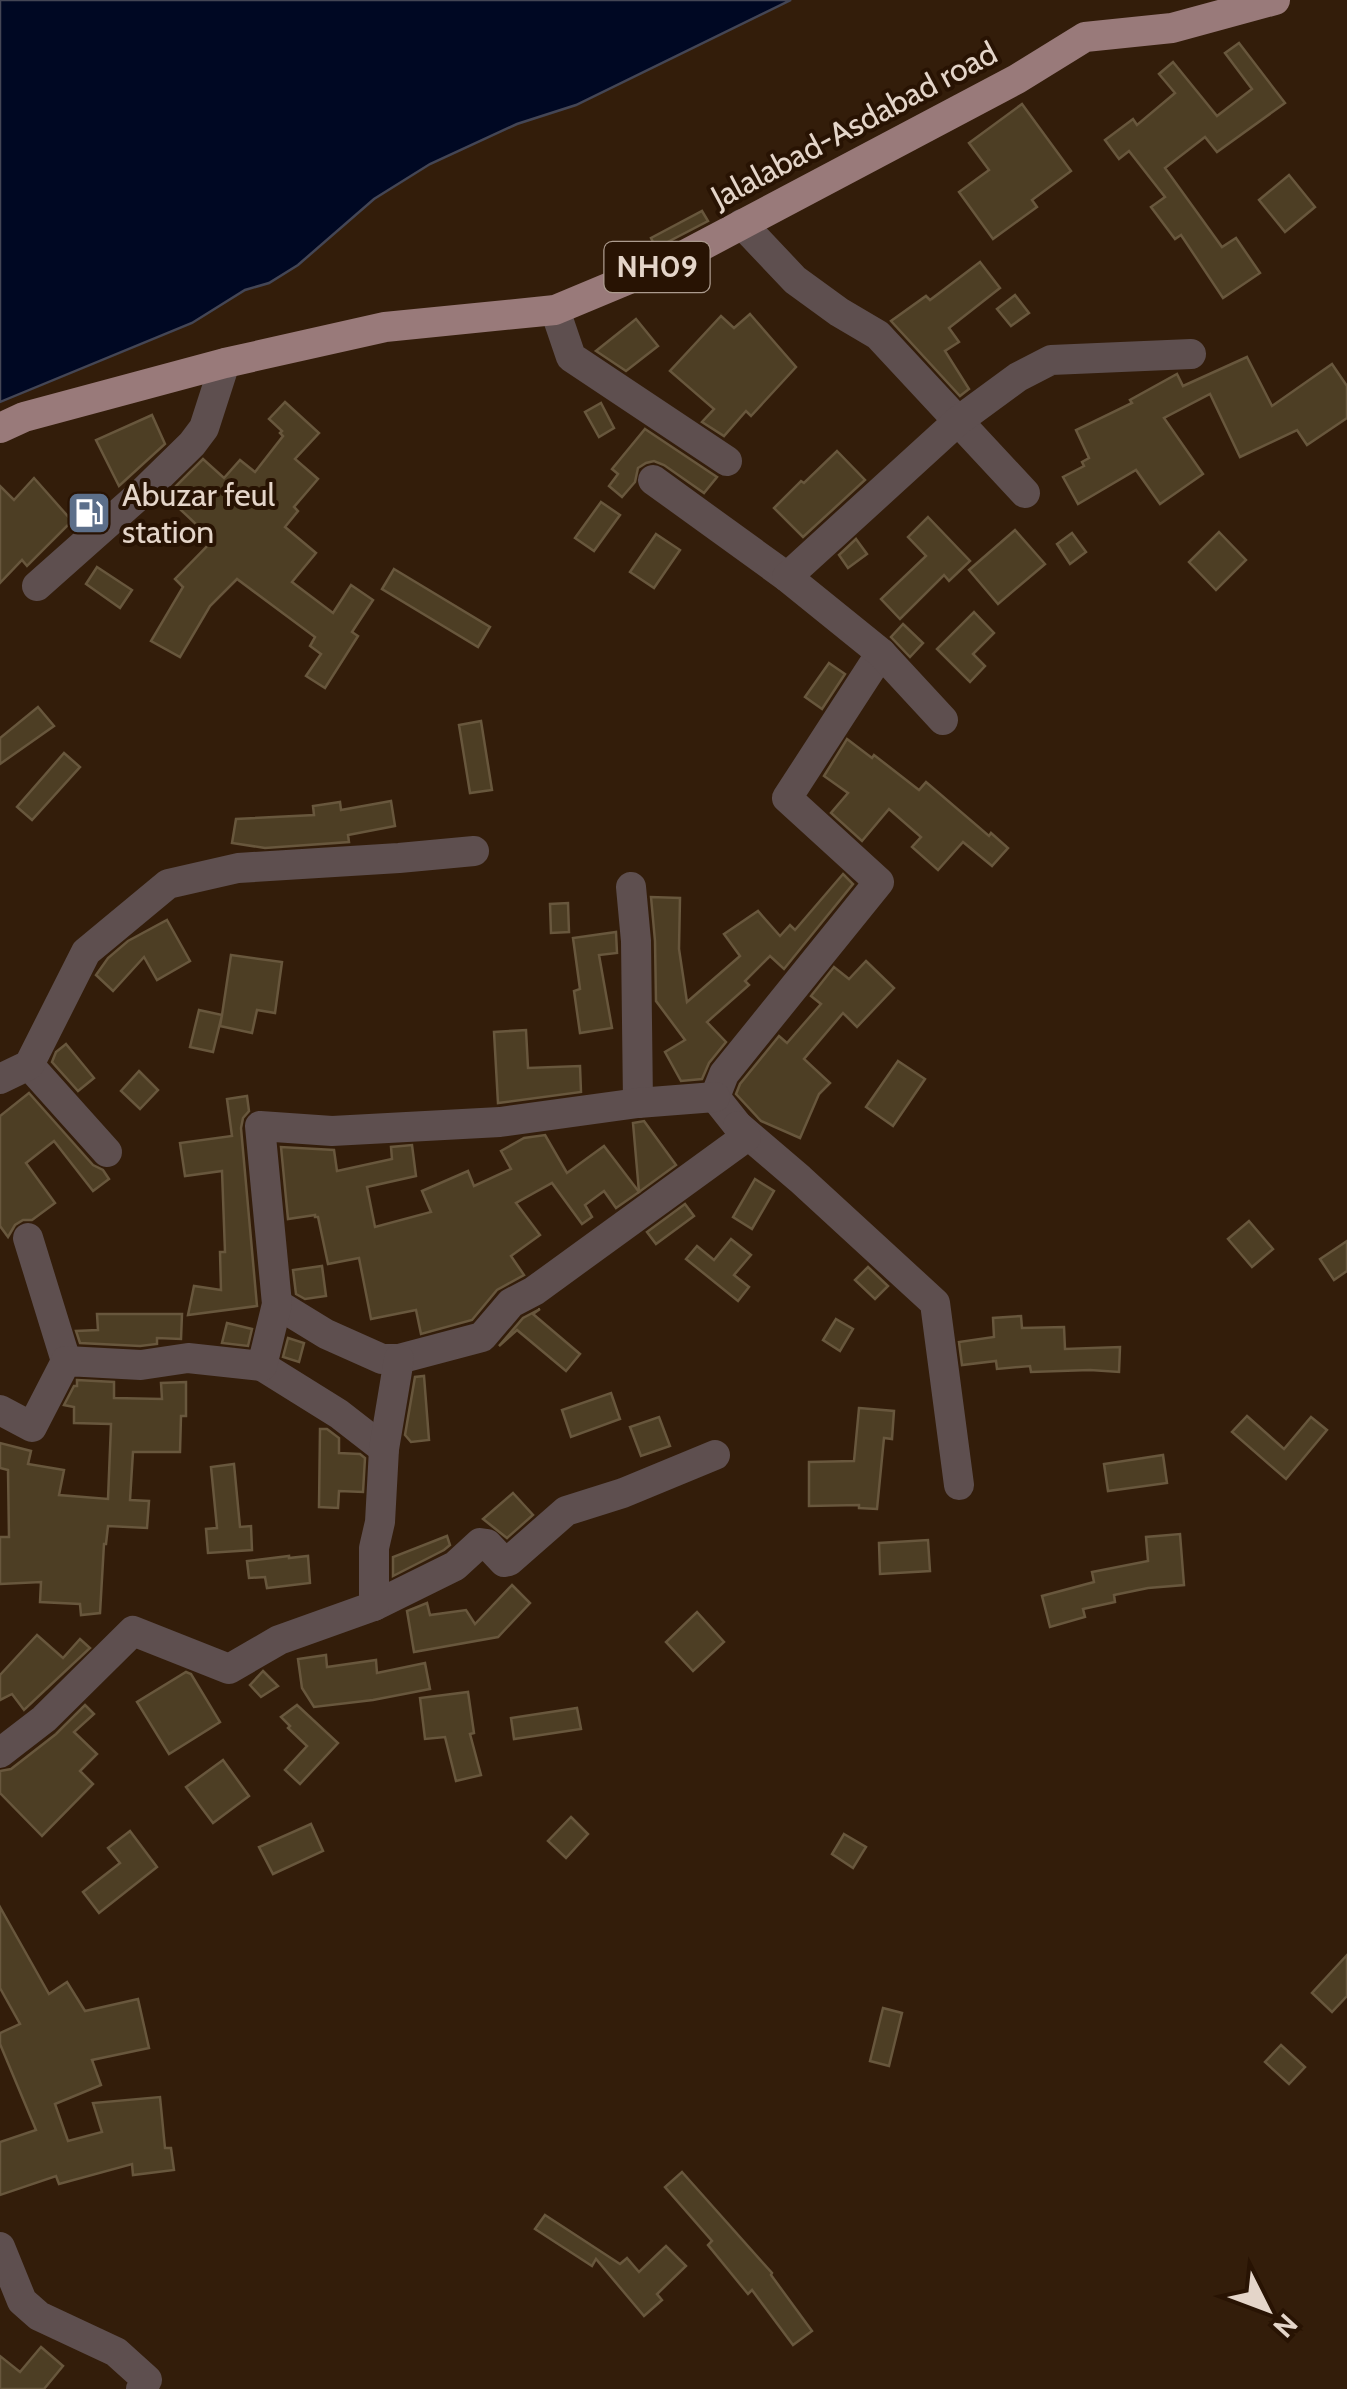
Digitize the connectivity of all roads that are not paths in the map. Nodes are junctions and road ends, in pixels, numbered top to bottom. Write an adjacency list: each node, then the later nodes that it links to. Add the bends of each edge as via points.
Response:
1 (1274, 0): 2 (main road, Jalalabad-Asdabad road / NH09, via 1172,28 1086,37)
2 (742, 224): 3 (main road, Jalalabad-Asdabad road / NH09); 6 (street, via 795,280 878,335)
3 (555, 310): 5 (main road, Jalalabad-Asdabad road / NH09, via 385,327); 8 (street, via 571,357)
4 (1192, 354): 6 (street, via 1051,360)
5 (225, 363): 7 (main road, Jalalabad-Asdabad road / NH09); 12 (street, via 204,428 192,444)
6 (958, 421): 10 (street); 11 (street)
7 (0, 428)
8 (726, 461)
9 (653, 480): 11 (street)
10 (1024, 493)
11 (786, 577): 13 (street)
12 (37, 586)
13 (881, 654): 14 (street); 19 (street, via 787,798 880,882 724,1074)
14 (943, 720)
15 (474, 851): 17 (street, via 238,868 168,884 86,952)
16 (631, 887): 20 (street)
17 (29, 1065): 18 (street); 22 (street)
18 (0, 1079)
19 (715, 1097): 20 (street); 21 (street)
20 (638, 1102): 24 (street, via 500,1122 332,1131 260,1126)
21 (738, 1126): 25 (street, via 746,1137 511,1303 482,1337); 31 (street, via 936,1303)
22 (107, 1152)
23 (28, 1238): 26 (street)
24 (277, 1304): 25 (street, via 326,1334 382,1359); 27 (street)
25 (399, 1359): 29 (street)
26 (66, 1362): 27 (street, via 141,1365 188,1358); 28 (street, via 32,1427)
27 (262, 1366): 29 (street)
28 (0, 1410)
29 (384, 1449): 32 (street)
30 (716, 1455): 32 (street, via 566,1511 509,1561 480,1543 454,1566)
31 (959, 1485)
32 (374, 1606): 33 (street, via 279,1640 229,1669 133,1630)
33 (0, 1753)
34 (0, 2247): 35 (street, via 22,2301 39,2316 116,2352 147,2380)
35 (142, 2389)

